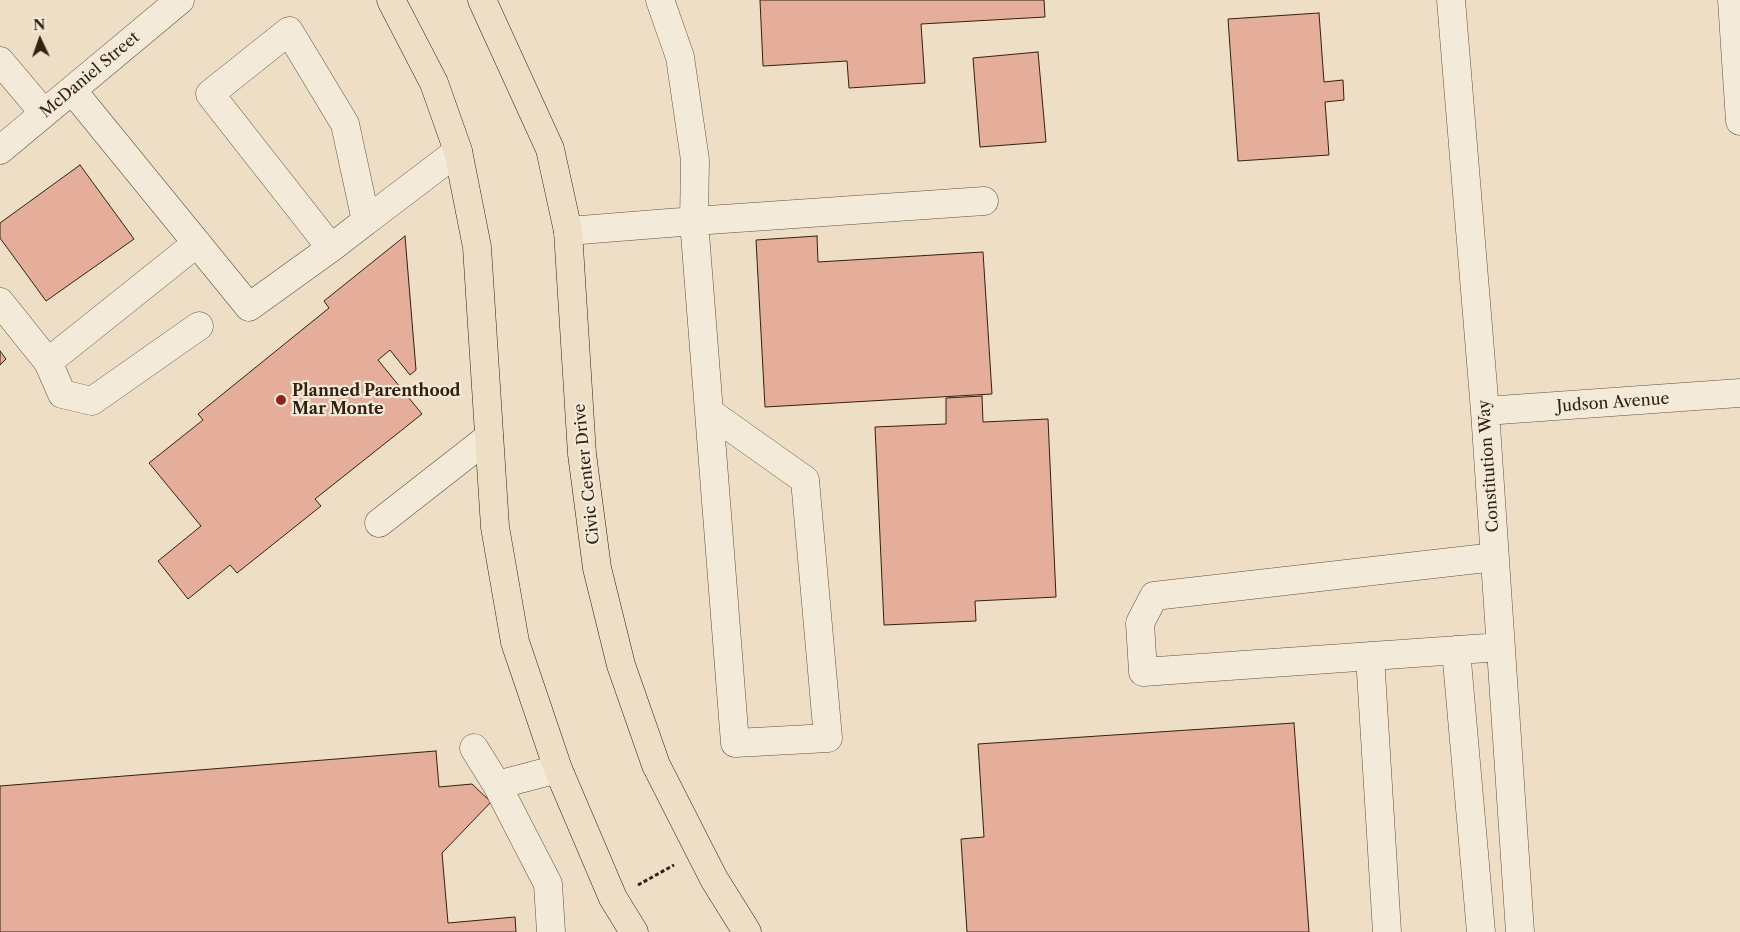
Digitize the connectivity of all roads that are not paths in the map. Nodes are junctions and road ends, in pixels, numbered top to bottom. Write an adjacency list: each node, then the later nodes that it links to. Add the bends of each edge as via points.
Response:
1 (180, 0): 8 (street, McDaniel Street)
2 (391, 0): 12 (main road, via 434,83)
3 (482, 0): 16 (main road, Civic Center Drive, via 550,149)
4 (660, 0): 15 (street, via 680,57 695,160)
5 (1451, 0): 23 (street, Constitution Way)
6 (1732, 0): 10 (street)
7 (0, 62): 9 (street)
8 (72, 90): 9 (street, McDaniel Street); 17 (street)
9 (44, 113): 11 (street, McDaniel Street)
10 (1740, 120)
11 (0, 150)
12 (458, 151): 14 (street); 25 (main road, via 477,247)
13 (984, 201): 15 (street)
14 (366, 221): 18 (street); 18 (street, via 345,124 289,31 210,94)
15 (694, 221): 16 (street); 24 (street)
16 (568, 232): 36 (main road, Civic Center Drive, via 582,454 597,568 621,665 656,765 714,879)
17 (197, 243): 18 (street, via 249,307); 21 (street)
18 (331, 248)
19 (0, 302): 21 (street)
20 (199, 326): 21 (street, via 92,401 62,394)
21 (48, 362)
22 (1740, 393): 23 (street, Judson Avenue)
23 (1485, 411): 27 (street, Constitution Way)
24 (709, 412): 24 (street, via 736,742 828,738 805,480)
25 (489, 437): 26 (street); 32 (main road, via 495,527 516,642)
26 (380, 523)
27 (1495, 557): 28 (street, Constitution Way); 30 (street, via 1154,596 1140,624 1143,672)
28 (1501, 647): 29 (street); 39 (street, Constitution Way)
29 (1456, 650): 30 (street); 38 (street)
30 (1370, 656): 37 (street)
31 (474, 748): 33 (street)
32 (558, 769): 33 (street); 35 (main road, via 613,898)
33 (497, 785): 34 (street, via 548,884)
34 (551, 932)
35 (634, 932)
36 (747, 932)
37 (1387, 932)
38 (1481, 932)
39 (1520, 932)

